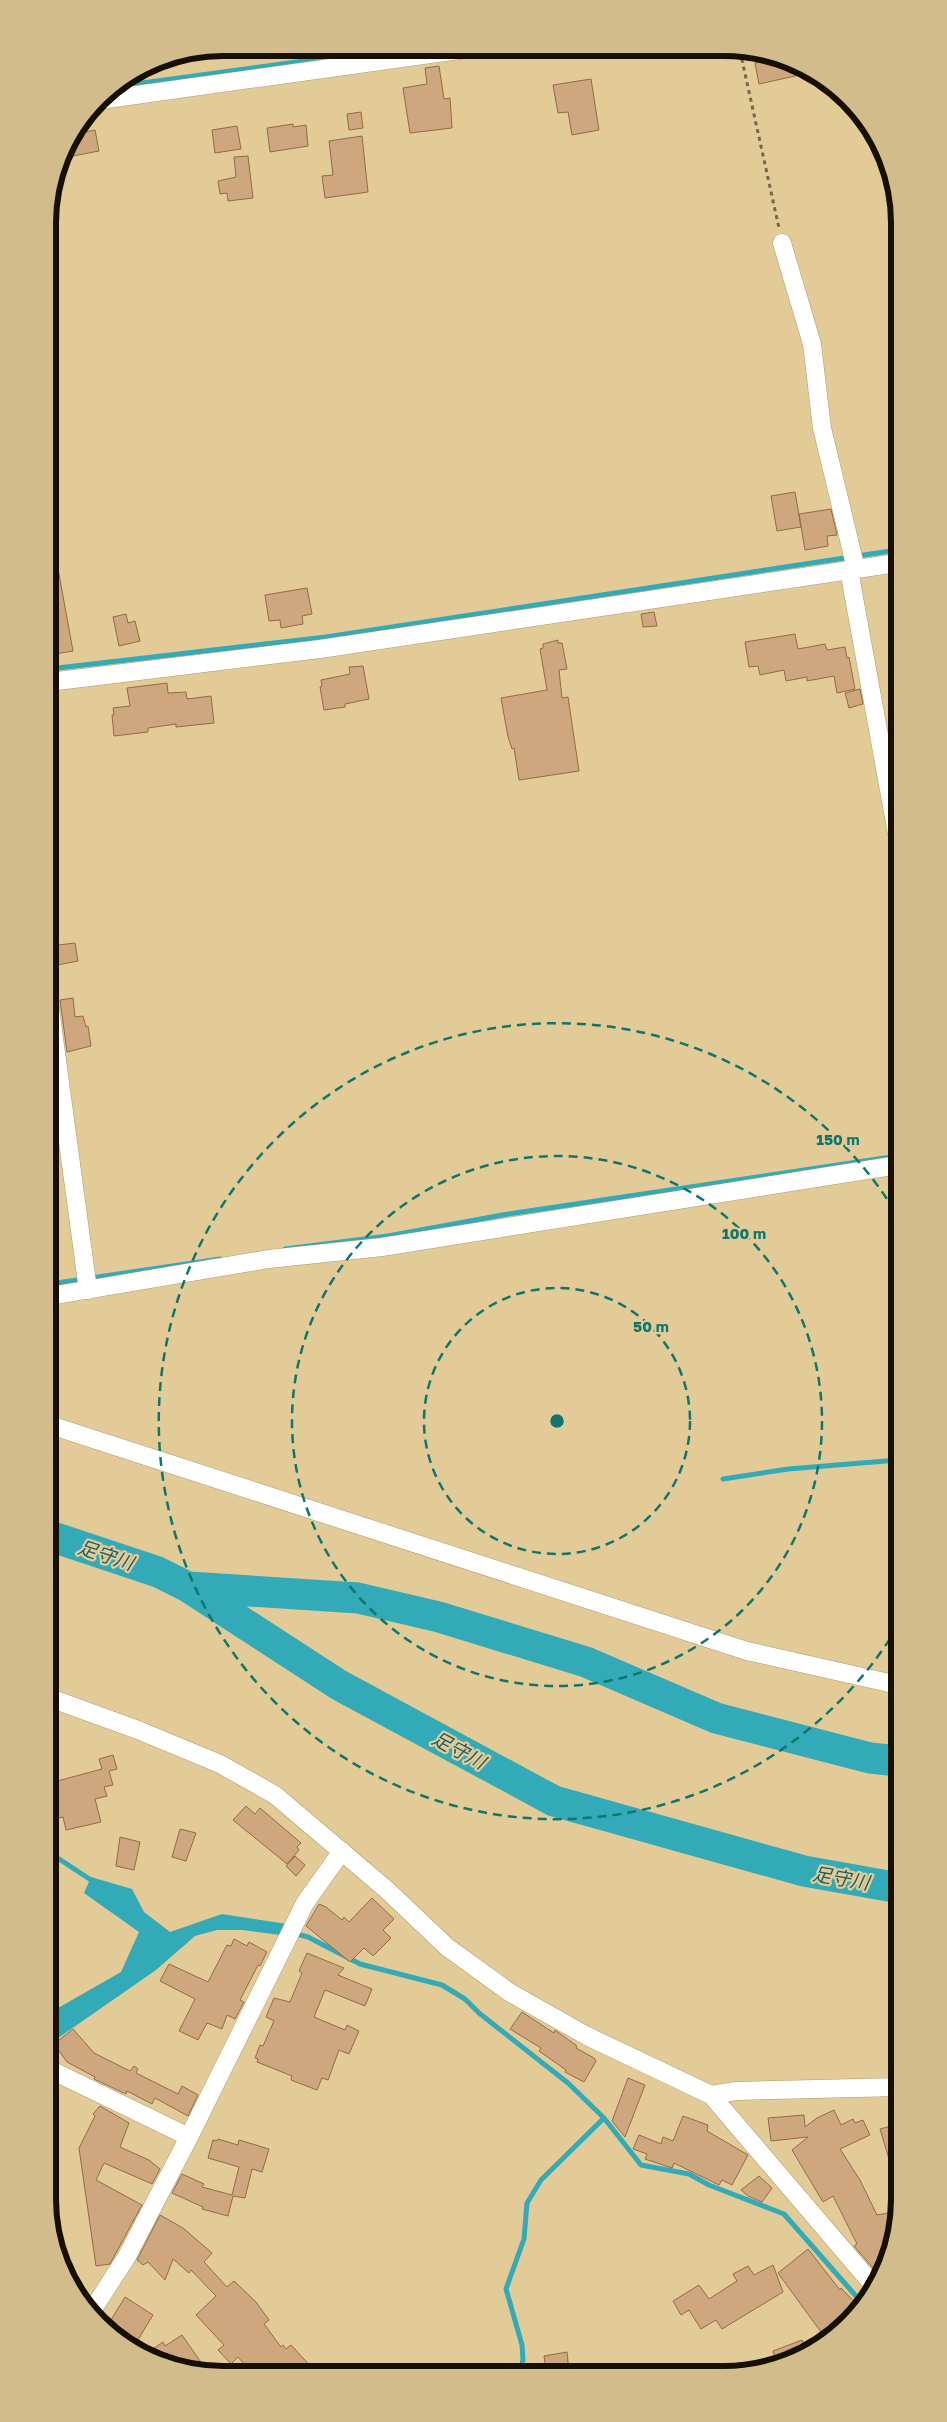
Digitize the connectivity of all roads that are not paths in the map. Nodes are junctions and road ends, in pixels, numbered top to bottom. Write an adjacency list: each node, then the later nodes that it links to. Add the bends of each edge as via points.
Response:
1 (411, 57): 2 (street)
2 (113, 98)
3 (782, 243): 4 (street, via 812,344 822,428)
4 (853, 563): 5 (street); 6 (street, via 320,649); 7 (street)
5 (891, 563)
6 (57, 681)
7 (891, 795)
8 (57, 1059): 10 (street)
9 (891, 1167): 10 (street, via 382,1247)
10 (86, 1283): 11 (street)
11 (56, 1294)
12 (56, 1427): 13 (street, via 748,1651)
13 (890, 1683)
14 (56, 1700): 15 (street, via 220,1764 275,1794)
15 (342, 1851): 18 (street, via 447,1947 509,1992 587,2036); 19 (street, via 318,1882 291,1932)
16 (56, 2072): 19 (street)
17 (890, 2087): 18 (street, via 736,2091)
18 (711, 2095): 20 (street)
19 (189, 2138): 21 (street, via 126,2258)
20 (870, 2281)
21 (95, 2305)

